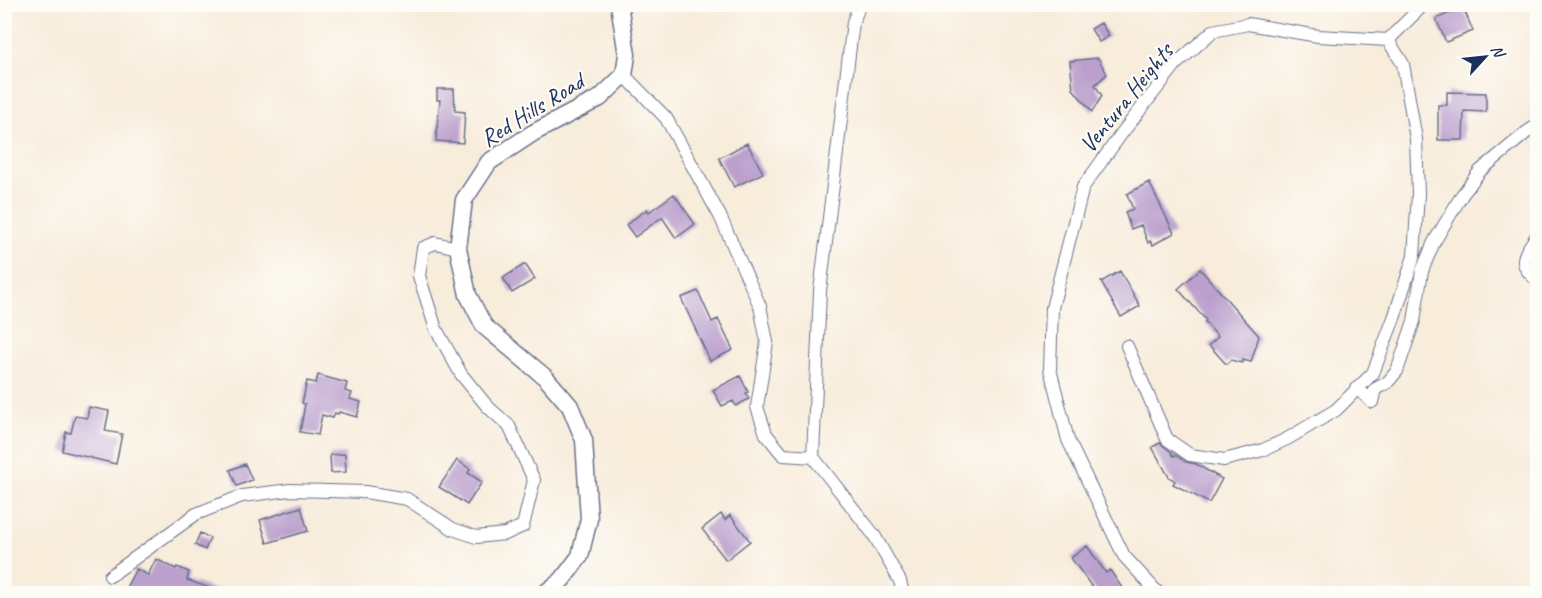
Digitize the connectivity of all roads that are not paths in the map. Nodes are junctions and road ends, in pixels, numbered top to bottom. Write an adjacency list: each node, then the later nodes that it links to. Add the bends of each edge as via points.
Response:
1 (619, 4): 5 (main road, via 627,55)
2 (860, 4): 12 (street, via 853,22 820,291)
3 (1424, 4): 4 (street)
4 (1388, 40): 11 (street, via 1403,64 1416,139 1414,256 1372,372); 16 (street, Ventura Heights, via 1318,36 1248,24 1213,31 1176,64 1083,187 1052,308 1050,369 1068,440 1124,556)
5 (624, 75): 8 (main road, Red Hills Road, via 600,98 489,162 464,200); 12 (street, via 666,118 720,216 760,306 767,342 757,407 766,434 783,455)
6 (1538, 125): 11 (street, via 1480,171 1434,242 1422,271 1414,321 1397,371 1375,389 1372,402)
7 (1538, 234): 9 (street, via 1523,259 1527,273)
8 (458, 248): 13 (street, via 435,243 423,248 419,276 436,329 461,374 509,426 534,480 523,526 505,534 476,537 453,529 407,499 365,492 290,490 242,496 196,514); 14 (main road, Red Hills Road, via 468,294 484,326 546,378 570,406 584,440 589,519 580,556)
9 (1538, 281)
10 (1127, 346): 11 (street, via 1167,439 1190,455 1224,460 1263,450 1336,410)
11 (1357, 388)
12 (813, 457): 15 (street, via 874,535 900,581)
13 (110, 576)
14 (544, 594)
15 (903, 594)
16 (1159, 594)

